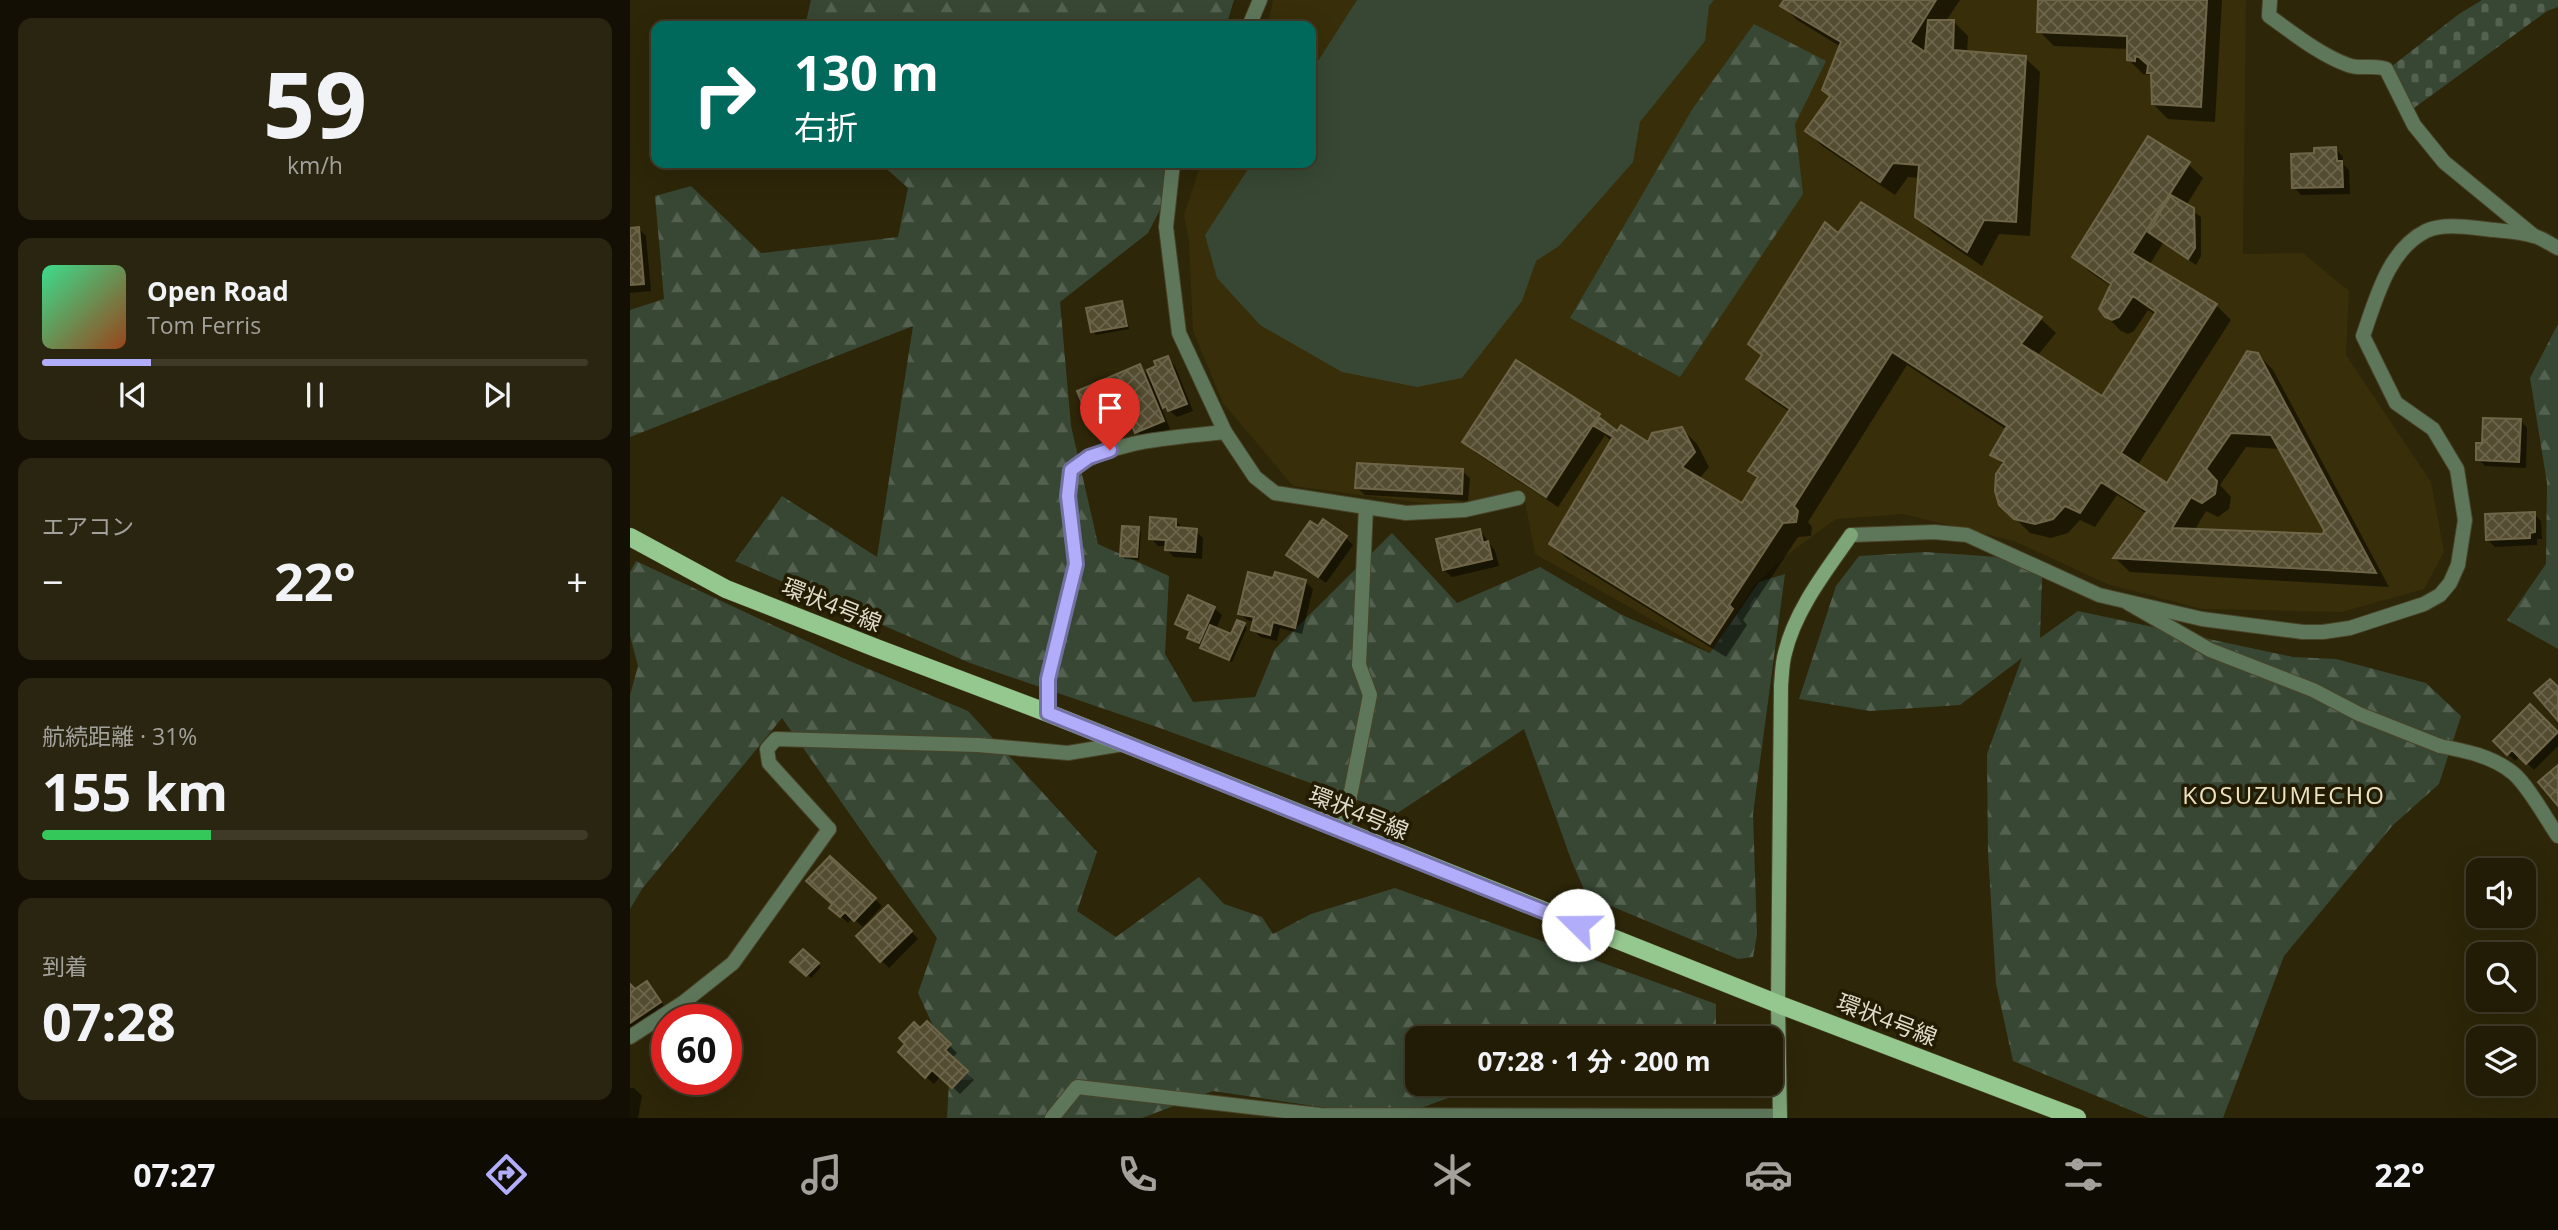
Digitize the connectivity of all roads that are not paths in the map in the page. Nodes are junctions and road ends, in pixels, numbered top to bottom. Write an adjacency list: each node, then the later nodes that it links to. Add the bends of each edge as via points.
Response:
1 (1260, 0): 3 (street)
2 (2270, 0): 5 (street, via 2269,16 2308,43 2348,65 2386,69 2414,125 2444,162)
3 (1252, 21)
4 (1172, 168): 7 (street, via 1166,227 1179,333)
5 (2534, 236): 6 (street); 11 (street, via 2474,228 2428,230 2406,244 2382,280 2363,336 2396,403 2434,429 2457,469 2465,520 2458,565 2440,595 2393,615 2323,632 2202,619)
6 (2558, 248)
7 (1225, 432): 9 (street, via 1255,477 1275,493); 12 (street, via 1130,443 1089,457 1071,470 1068,496 1076,564 1048,679)
8 (1518, 498): 9 (street, via 1465,510 1406,513)
9 (1366, 507): 14 (street, via 1359,665 1370,695)
10 (630, 537): 12 (main road, 環状4号線, via 726,589)
11 (2127, 603): 15 (street, via 2210,650 2440,746 2497,762 2515,774); 16 (street, via 2099,595 1967,535 1851,535 1819,579 1785,652)
12 (1048, 713): 13 (main road, 環状4号線)
13 (1123, 744): 14 (main road, 環状4号線); 17 (street, via 1068,753 978,745 776,740 767,749 769,763 829,830 733,963)
14 (1343, 832): 16 (main road, 環状4号線)
15 (2558, 836)
16 (1778, 1004): 19 (street); 21 (main road, 環状4号線)
17 (630, 1037)
18 (1320, 1116): 19 (street); 20 (street, via 1077,1087)
19 (1780, 1117)
20 (1052, 1118)
21 (2077, 1118)

